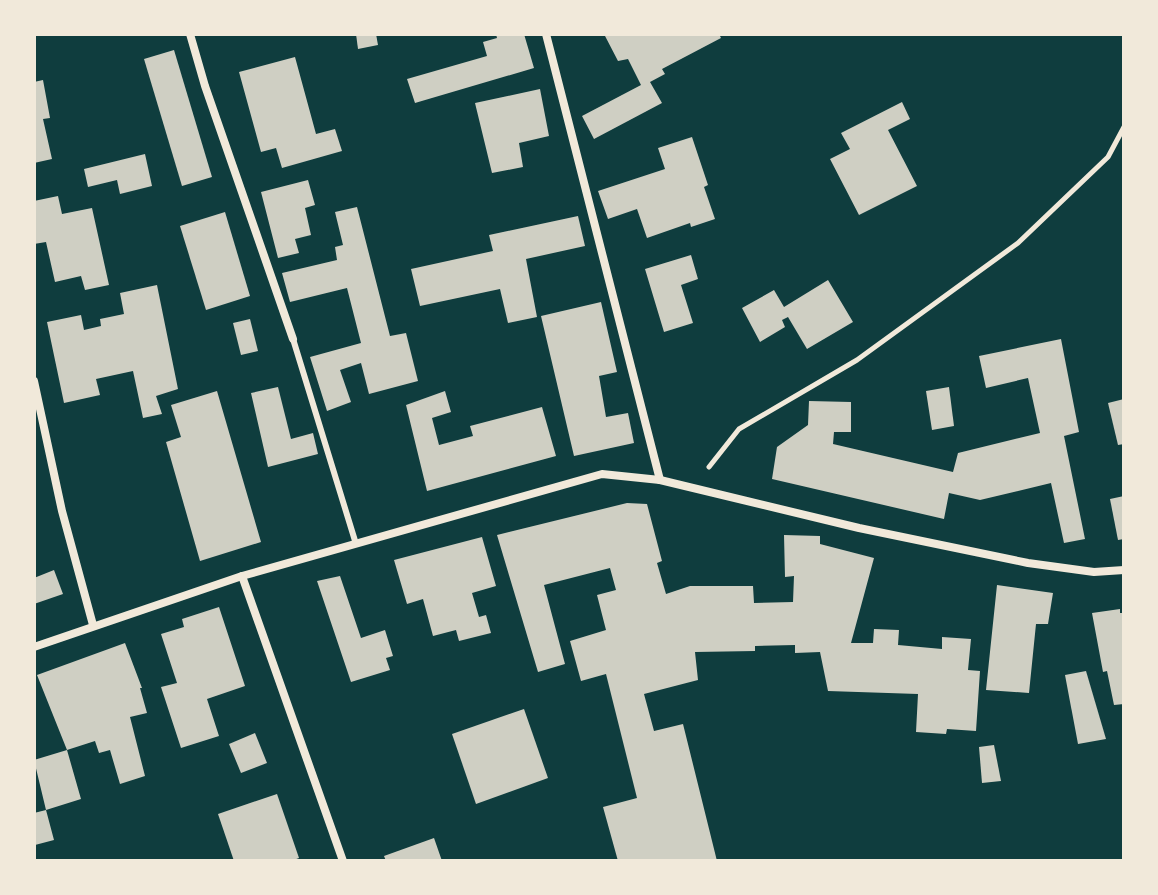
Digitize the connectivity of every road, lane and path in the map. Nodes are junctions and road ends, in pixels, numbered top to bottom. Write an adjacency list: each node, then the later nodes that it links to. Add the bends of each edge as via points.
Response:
1 (190, 34): 4 (street)
2 (546, 34): 6 (street)
3 (1124, 127): 7 (path, via 1108,157 1018,243 857,360 739,429)
4 (293, 339): 8 (lane)
5 (34, 381): 11 (street)
6 (660, 480): 7 (street); 8 (street, via 602,474)
7 (691, 489): 9 (street, via 1028,563 1094,572)
8 (356, 544): 10 (street)
9 (1124, 570)
10 (242, 576): 11 (street); 13 (street)
11 (93, 625): 12 (street)
12 (34, 647)
13 (343, 861)

